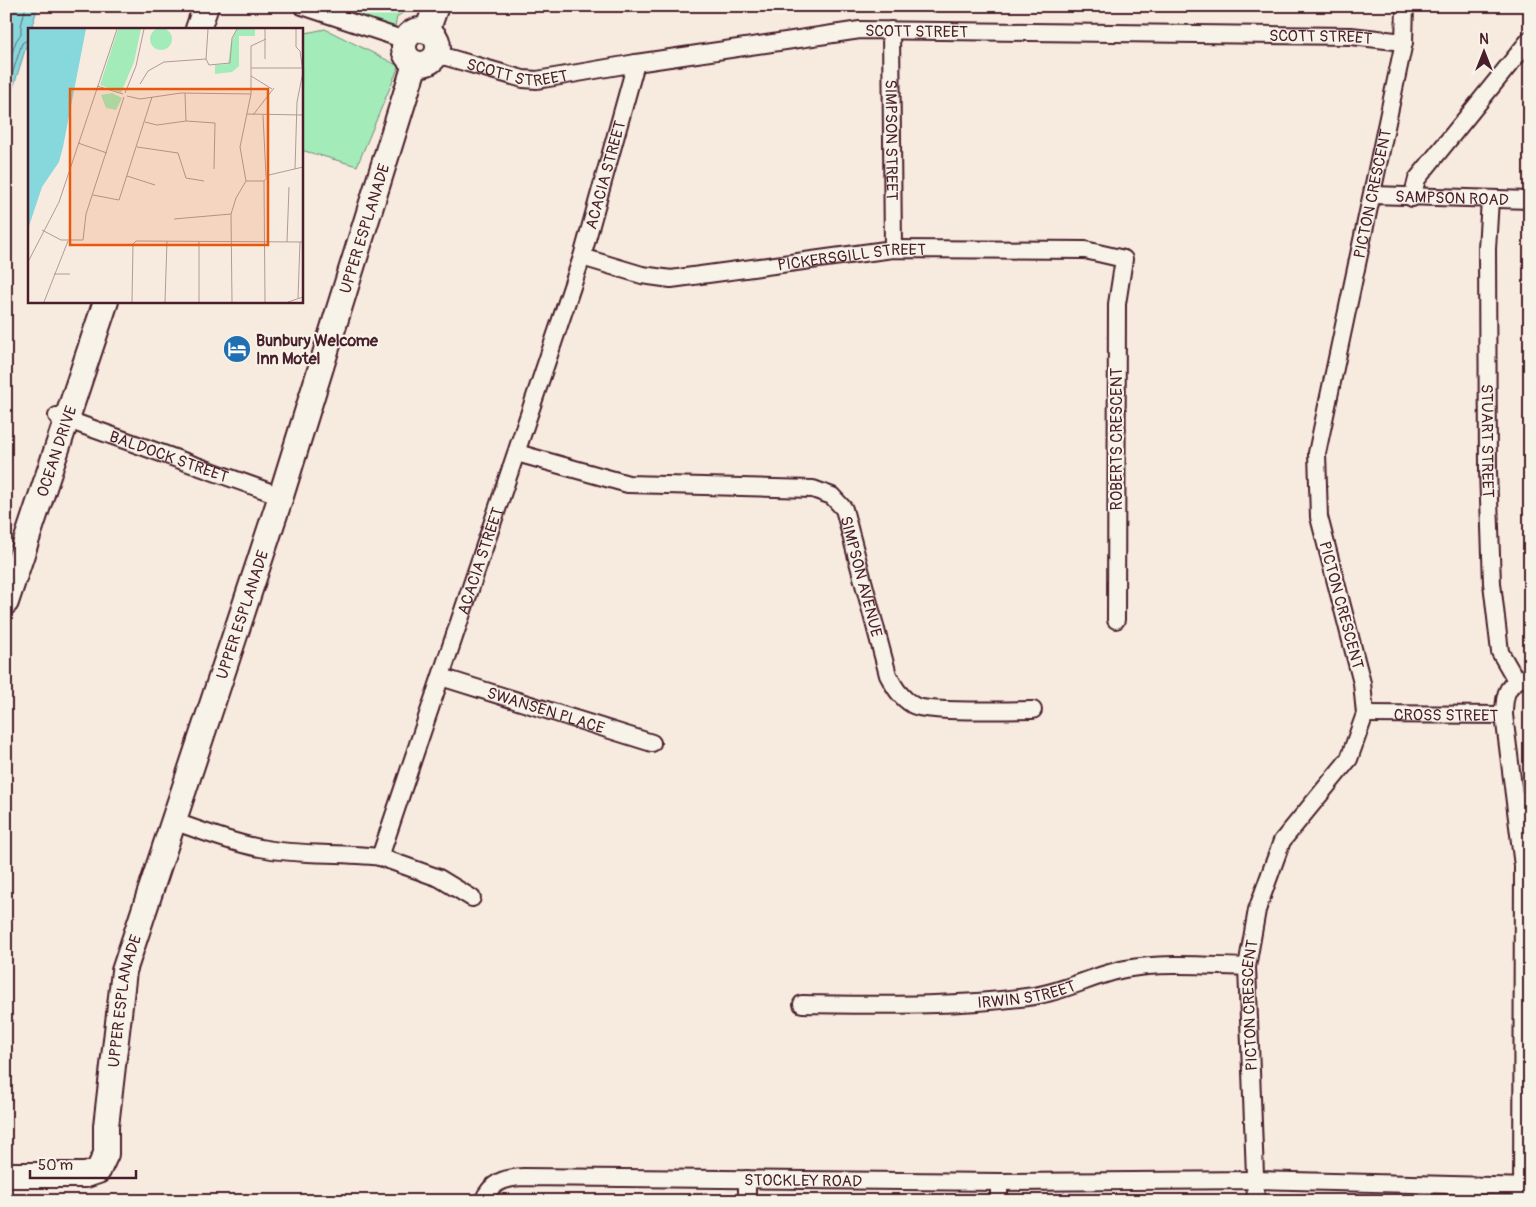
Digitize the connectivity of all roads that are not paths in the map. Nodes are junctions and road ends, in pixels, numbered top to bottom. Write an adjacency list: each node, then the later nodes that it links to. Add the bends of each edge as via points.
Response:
1 (193, 6): 6 (street)
2 (206, 6): 7 (street)
3 (302, 6): 11 (street)
4 (436, 6): 9 (street)
5 (1405, 6): 12 (street, PICTON CRESCENT)
6 (185, 28)
7 (198, 28)
8 (891, 30): 12 (street, SCOTT STREET, via 1351,36); 14 (street, SCOTT STREET, via 860,30); 19 (street, SIMPSON STREET)
9 (427, 31): 11 (street, via 412,32); 13 (street, via 437,43)
10 (1530, 39): 16 (street, via 1418,179)
11 (405, 40): 13 (street, via 406,57)
12 (1404, 42): 15 (street, PICTON CRESCENT)
13 (426, 59): 14 (street, SCOTT STREET, via 537,80); 26 (street, UPPER ESPLANADE)
14 (636, 63): 20 (street, ACACIA STREET)
15 (1373, 195): 16 (street, SAMPSON ROAD); 33 (street, PICTON CRESCENT, via 1317,453 1319,517 1362,683)
16 (1412, 198): 17 (street, SAMPSON ROAD)
17 (1490, 199): 18 (street, SAMPSON ROAD); 31 (street, STUART STREET, via 1488,471 1492,583 1500,652)
18 (1530, 200)
19 (893, 249): 20 (street, PICKERSGILL STREET, via 671,279 642,275); 21 (street, PICKERSGILL STREET, via 1086,250)
20 (582, 257): 25 (street, ACACIA STREET)
21 (1124, 259): 29 (street, ROBERTS CRESCENT, via 1117,304)
22 (95, 302): 24 (street, OCEAN DRIVE)
23 (106, 302): 24 (street, OCEAN DRIVE)
24 (62, 418): 26 (street, BALDOCK STREET); 27 (street, OCEAN DRIVE); 28 (street, OCEAN DRIVE)
25 (517, 453): 30 (street, ACACIA STREET); 32 (street, SIMPSON AVENUE, via 628,484 813,489 832,496 844,509 888,675 898,693 914,706)
26 (281, 496): 36 (street, UPPER ESPLANADE)
27 (6, 566)
28 (6, 602)
29 (1116, 620)
30 (440, 677): 35 (street, SWANSEN PLACE); 37 (street, ACACIA STREET)
31 (1523, 677): 34 (street, CROSS STREET, via 1504,695)
32 (1033, 710)
33 (1365, 714): 34 (street, CROSS STREET); 39 (street, PICTON CRESCENT, via 1349,759 1282,841 1257,910)
34 (1504, 715): 45 (street, via 1522,866)
35 (652, 743)
36 (175, 822): 37 (street, via 259,848); 41 (street, UPPER ESPLANADE, via 124,972 106,1126 106,1154 98,1171 86,1175)
37 (380, 857): 38 (street, via 439,878)
38 (472, 898)
39 (1247, 966): 40 (street, IRWIN STREET, via 1125,969 1036,996 1005,999 868,1005); 43 (street, PICTON CRESCENT)
40 (802, 1004)
41 (6, 1175)
42 (747, 1179): 44 (street, STOCKLEY ROAD); 46 (street, STOCKLEY ROAD, via 507,1178 488,1189); 47 (street)
43 (1256, 1180): 44 (street, STOCKLEY ROAD); 45 (street, STOCKLEY ROAD); 49 (street, PICTON CRESCENT)
44 (999, 1182): 48 (street)
45 (1525, 1192)
46 (483, 1201)
47 (747, 1201)
48 (999, 1201)
49 (1256, 1201)

